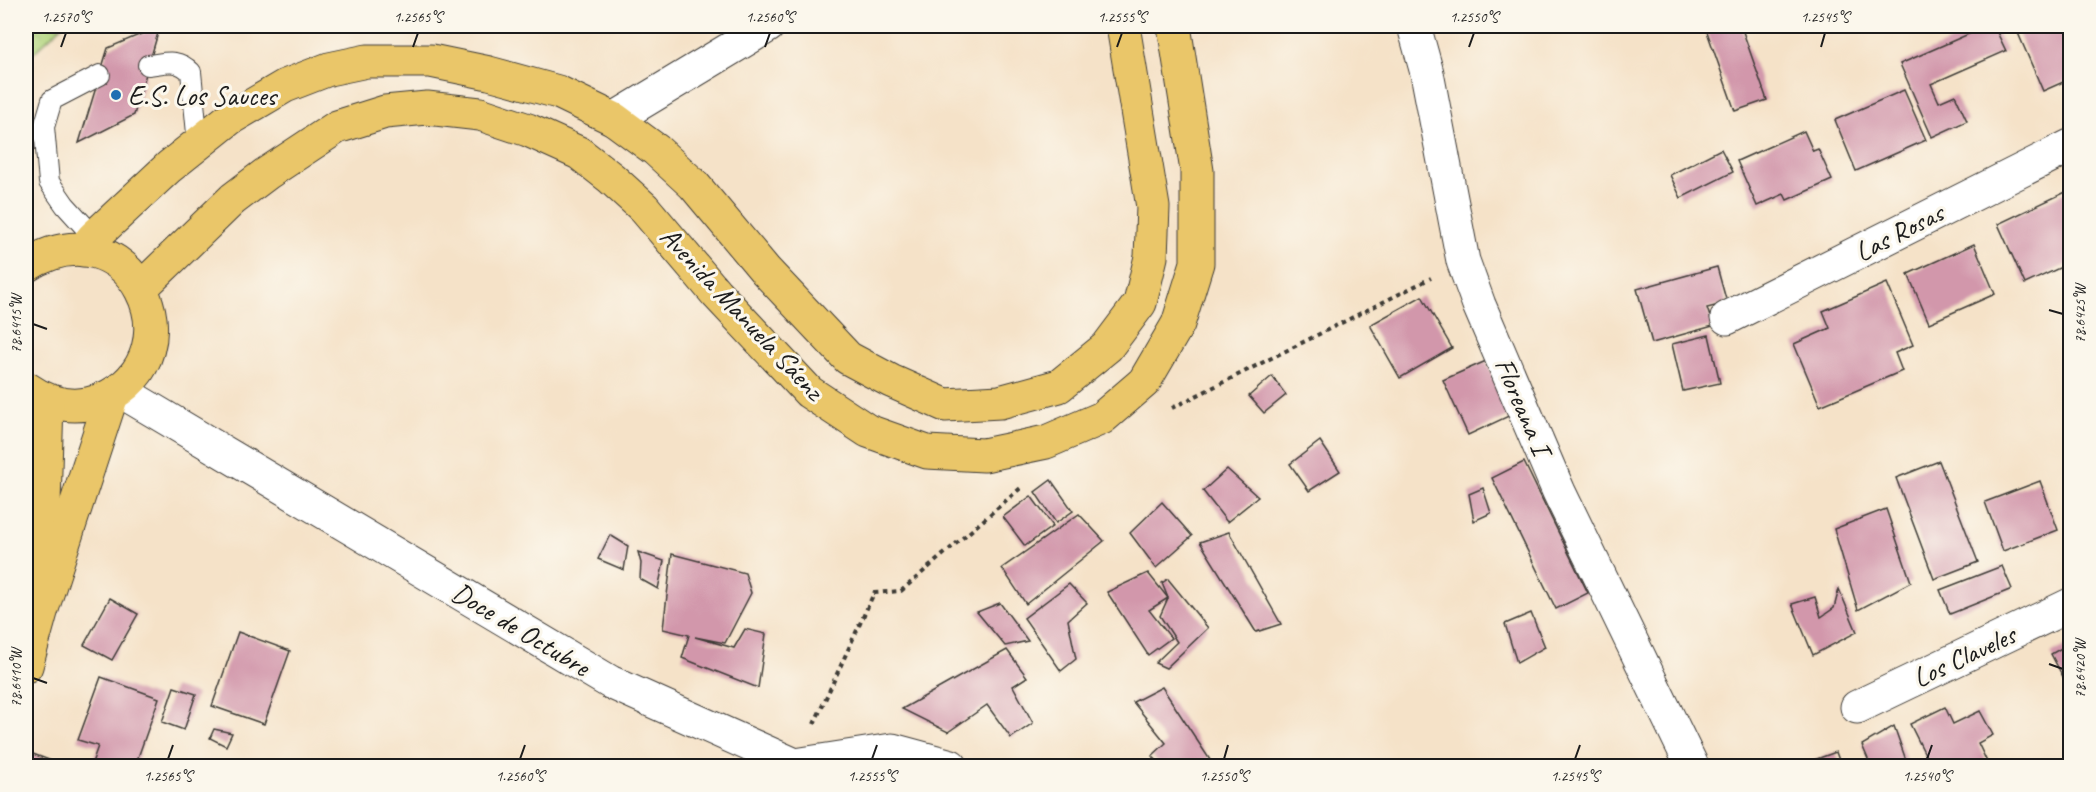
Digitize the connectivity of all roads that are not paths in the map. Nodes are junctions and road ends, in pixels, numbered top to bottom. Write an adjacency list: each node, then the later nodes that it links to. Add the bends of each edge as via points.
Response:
1 (768, 26): 7 (street)
2 (1123, 26): 7 (main road, Avenida Manuela Sáenz, via 1153,207 1151,257 1140,303 1107,347 1059,386 1000,402 945,405 848,358 765,270 694,185)
3 (1174, 26): 12 (main road, Avenida Manuela Sáenz, via 1197,171 1197,263 1178,324 1144,382 1102,418 1046,442 984,455 927,452 868,431 809,392 644,208 611,178 579,153 480,114 427,108 385,112 337,127 233,199)
4 (1414, 26): 22 (street, Floreana I, via 1427,73 1463,261 1479,305 1559,492)
5 (148, 64): 8 (lane, via 172,62 191,72)
6 (99, 75): 10 (lane, via 52,100 44,127 49,182)
7 (614, 119): 8 (main road, Avenida Manuela Sáenz, via 558,92 489,73 432,62 368,61 329,69 285,86 229,119)
8 (198, 144): 10 (main road, Avenida Manuela Sáenz)
9 (2070, 146): 13 (street, Las Rosas)
10 (88, 243): 11 (main road, via 42,256); 12 (main road, via 131,273)
11 (26, 266)
12 (141, 288): 14 (main road, via 151,315 149,343 139,369)
13 (1727, 318)
14 (116, 392): 15 (main road, via 80,405 63,405); 17 (main road); 20 (street, Doce de Octubre, via 610,682)
15 (34, 396): 17 (main road)
16 (2070, 605): 19 (street, Los Claveles)
17 (41, 612): 18 (main road)
18 (26, 666)
19 (1857, 707)
20 (794, 766): 21 (street, via 892,750)
21 (951, 766)
22 (1692, 766)

